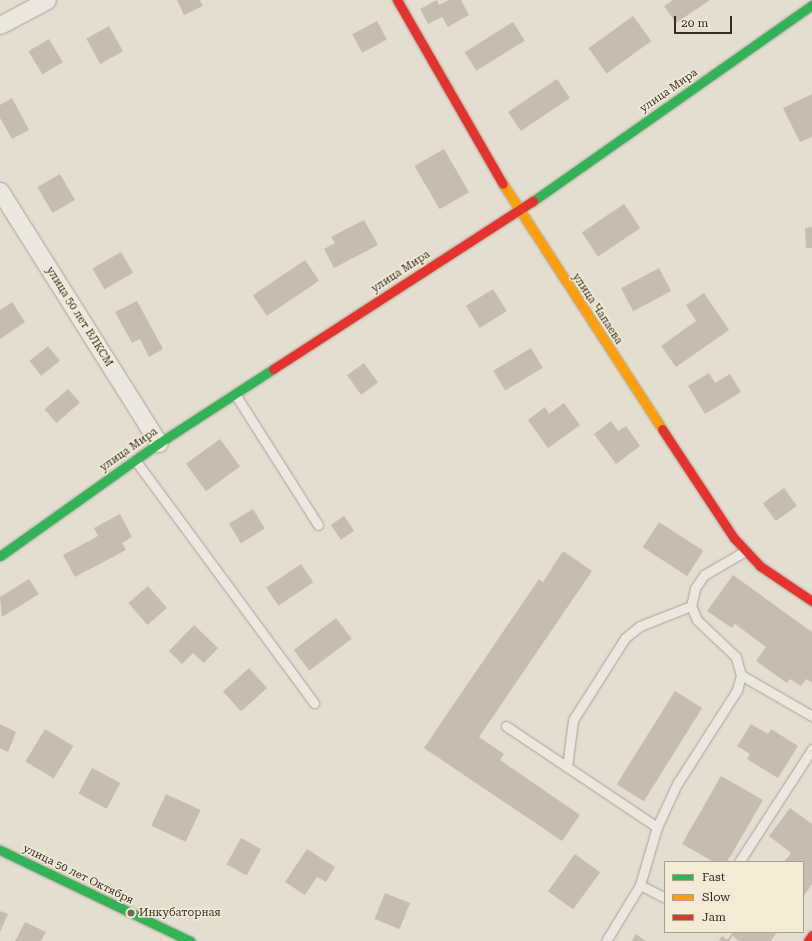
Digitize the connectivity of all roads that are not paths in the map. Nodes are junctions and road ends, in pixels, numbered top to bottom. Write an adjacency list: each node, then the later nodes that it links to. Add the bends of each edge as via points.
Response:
1 (47, 0): 4 (street)
2 (397, 0): 6 (street, улица Чапаева)
3 (812, 5): 6 (street, улица Мира)
4 (0, 25)
5 (0, 191): 8 (street, улица 50 лет ВЛКСМ)
6 (518, 211): 7 (street, улица Мира); 11 (street, улица Чапаева)
7 (235, 394): 8 (street, улица Мира); 10 (lane)
8 (158, 443): 9 (street, улица Мира)
9 (135, 460): 12 (street, улица Мира); 16 (lane)
10 (318, 525)
11 (745, 552): 13 (street, улица Чапаева, via 760,566); 14 (lane, via 704,574 695,588)
12 (0, 556)
13 (812, 601)
14 (691, 606): 15 (lane, via 697,620 736,657); 20 (lane, via 640,626 625,638 574,720)
15 (741, 675): 17 (lane); 21 (lane, via 737,690 677,784)
16 (314, 703)
17 (812, 716)
18 (506, 726): 20 (lane)
19 (812, 749): 23 (lane)
20 (567, 767): 21 (lane)
21 (657, 827): 24 (lane)
22 (0, 850): 27 (street, улица 50 лет Октября)
23 (740, 861)
24 (640, 885): 25 (lane); 28 (lane)
25 (664, 897)
26 (812, 936): 29 (street)
27 (190, 941)
28 (606, 941)
29 (808, 941)

